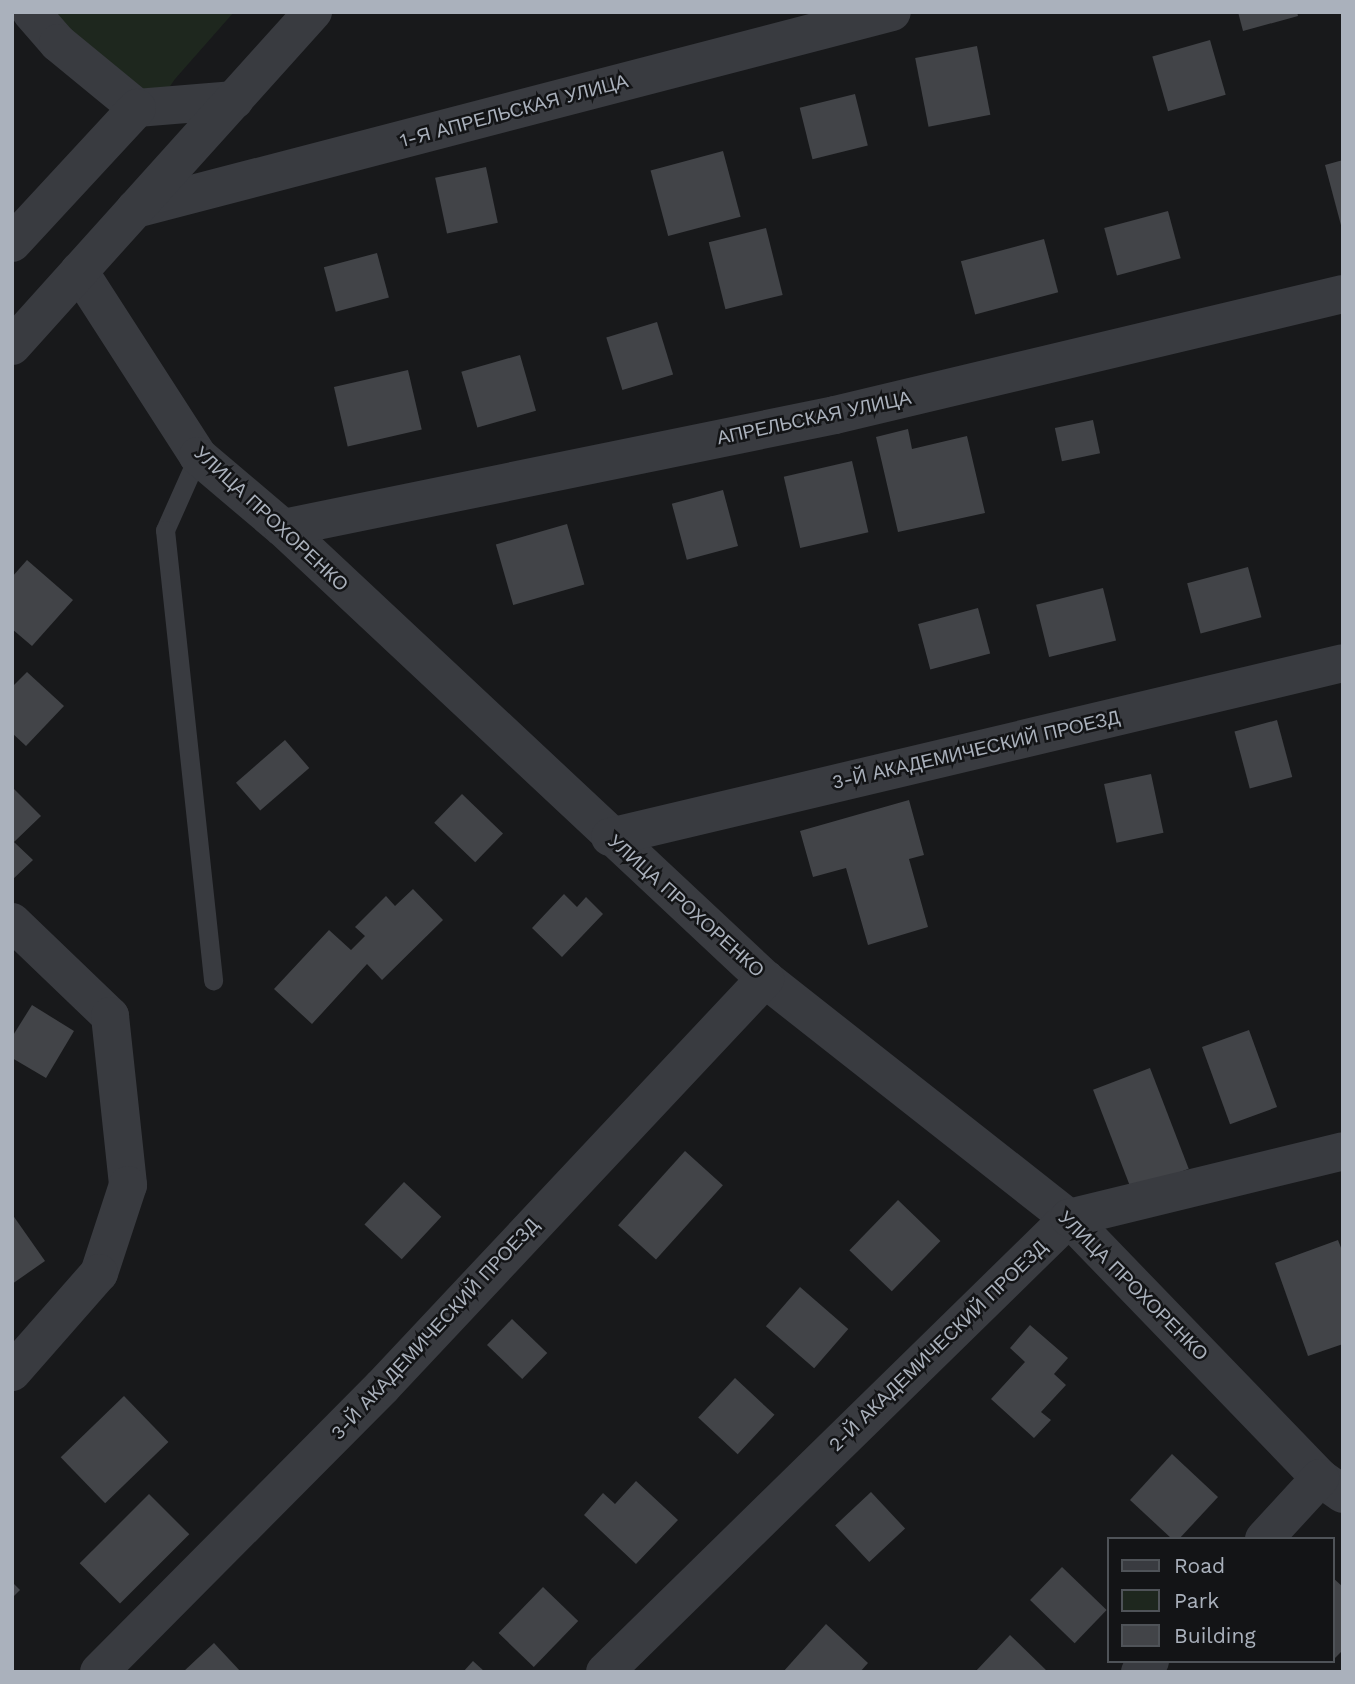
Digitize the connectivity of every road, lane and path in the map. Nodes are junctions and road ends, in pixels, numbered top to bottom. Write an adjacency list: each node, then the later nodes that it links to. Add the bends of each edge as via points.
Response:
1 (31, 12): 5 (street, via 58,43)
2 (313, 12): 4 (street)
3 (892, 12): 6 (street, 1-Я АПРЕЛЬСКАЯ УЛИЦА)
4 (234, 100): 5 (street); 6 (street)
5 (137, 108): 7 (street)
6 (135, 209): 8 (street)
7 (12, 243)
8 (79, 271): 10 (street); 11 (street, УЛИЦА ПРОХОРЕНКО)
9 (1343, 294): 12 (street, АПРЕЛЬСКАЯ УЛИЦА, via 835,415)
10 (12, 346)
11 (198, 456): 12 (street, УЛИЦА ПРОХОРЕНКО); 17 (lane, via 165,530)
12 (283, 528): 14 (street, УЛИЦА ПРОХОРЕНКО)
13 (1343, 663): 14 (street, 3-Й АКАДЕМИЧЕСКИЙ ПРОЕЗД)
14 (610, 837): 16 (street, УЛИЦА ПРОХОРЕНКО)
15 (12, 922): 20 (street, via 110,1016 128,1185 99,1273)
16 (765, 979): 19 (street, УЛИЦА ПРОХОРЕНКО); 23 (street, 3-Й АКАДЕМИЧЕСКИЙ ПРОЕЗД, via 382,1387)
17 (214, 980)
18 (1343, 1151): 19 (street)
19 (1069, 1218): 21 (street, УЛИЦА ПРОХОРЕНКО); 24 (street, 2-Й АКАДЕМИЧЕСКИЙ ПРОЕЗД)
20 (12, 1372)
21 (1331, 1486): 22 (street)
22 (1267, 1537)
23 (99, 1672)
24 (605, 1672)

